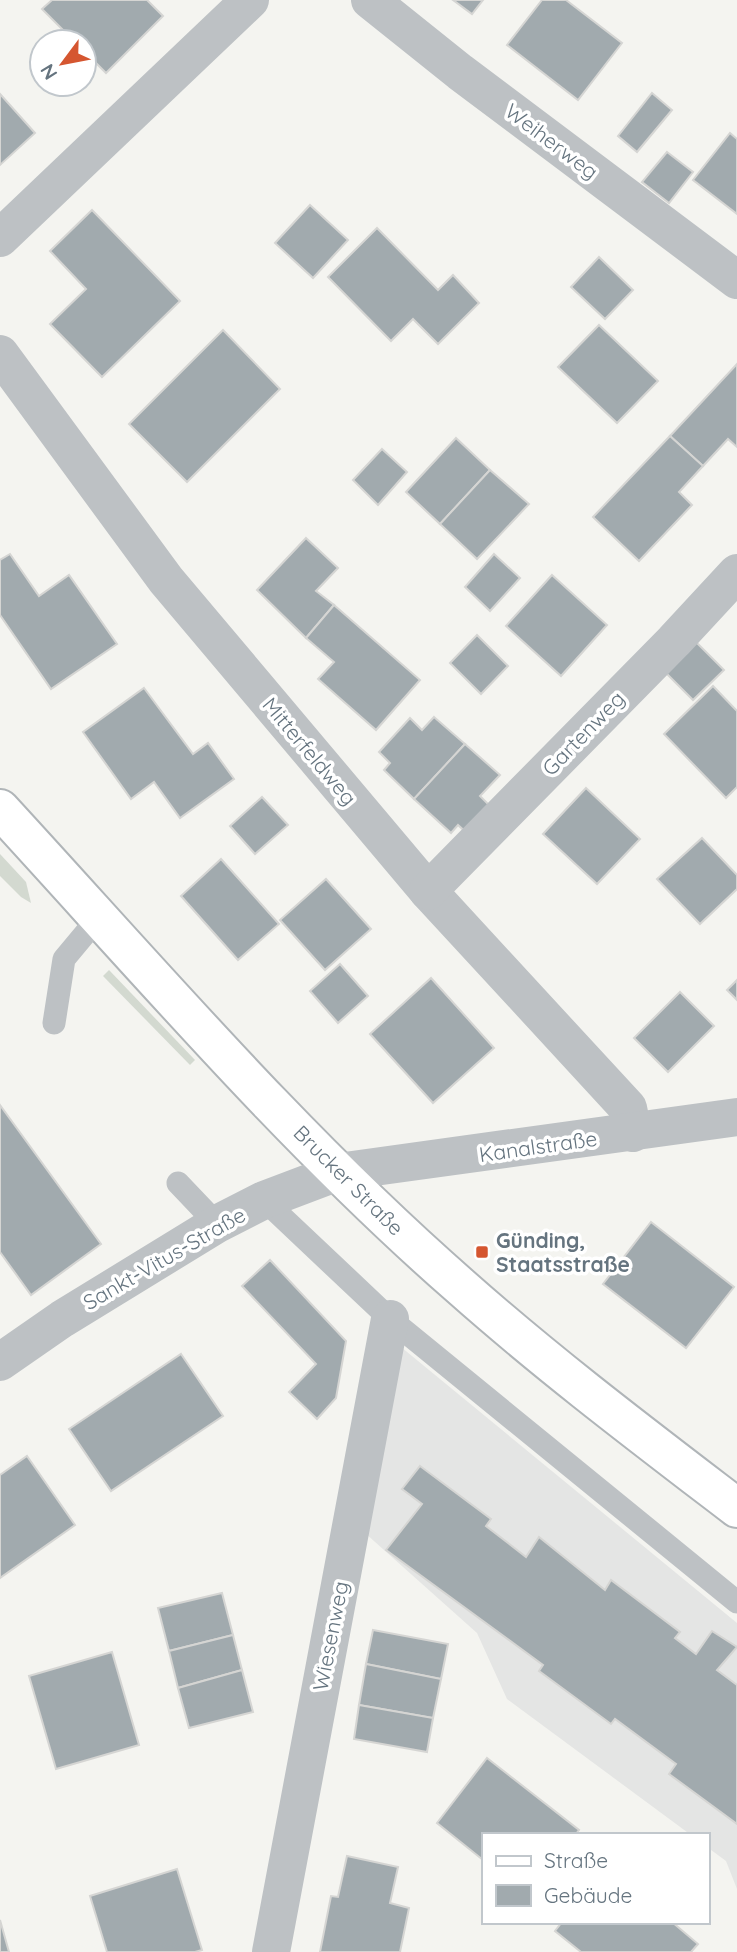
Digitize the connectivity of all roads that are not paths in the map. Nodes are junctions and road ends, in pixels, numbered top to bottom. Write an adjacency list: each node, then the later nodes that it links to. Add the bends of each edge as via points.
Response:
1 (250, 0): 3 (street)
2 (370, 0): 4 (street, Weiherweg)
3 (0, 238)
4 (737, 280)
5 (0, 354): 8 (street, Mitterfeldweg, via 166,580)
6 (737, 573): 8 (street, Gartenweg)
7 (0, 809): 9 (main road, Brucker Straße)
8 (428, 891): 12 (street, Mitterfeldweg, via 628,1108)
9 (99, 917): 10 (lane, via 64,959); 13 (main road, Brucker Straße)
10 (54, 1023)
11 (737, 1117): 12 (street, Kanalstraße)
12 (633, 1133): 13 (street, Kanalstraße)
13 (338, 1172): 15 (street, Sankt-Vitus-Straße); 19 (main road, Brucker Straße, via 469,1294 588,1394)
14 (178, 1183): 16 (lane)
15 (264, 1200): 16 (street, Sankt-Vitus-Straße); 17 (lane)
16 (217, 1224): 18 (street, Sankt-Vitus-Straße)
17 (390, 1320): 20 (lane); 21 (street, Wiesenweg)
18 (0, 1362)
19 (737, 1508)
20 (737, 1602)
21 (271, 1952)

